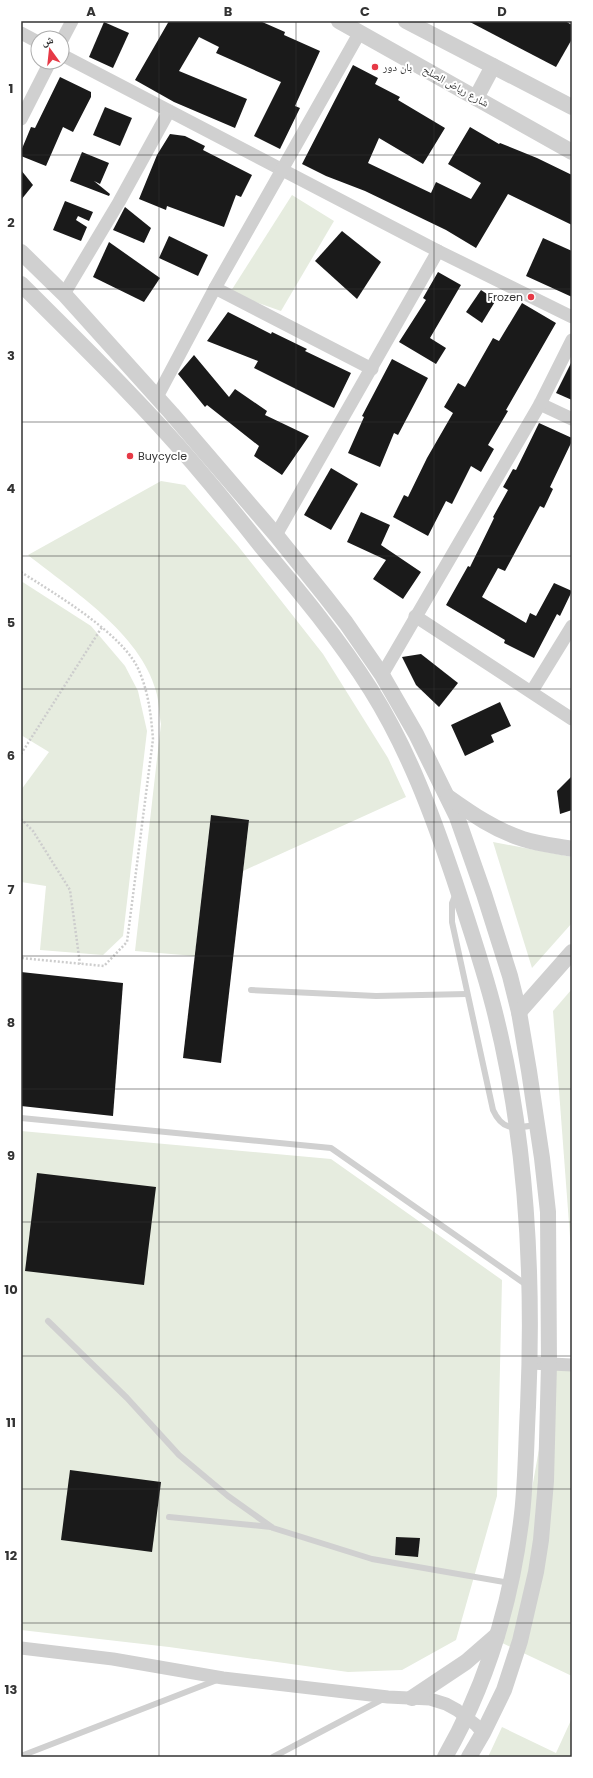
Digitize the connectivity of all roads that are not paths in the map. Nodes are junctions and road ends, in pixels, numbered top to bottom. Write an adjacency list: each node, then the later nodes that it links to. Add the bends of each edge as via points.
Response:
1 (72, 21): 4 (street)
2 (339, 21): 5 (street, شارع رياض الصلح)
3 (406, 21): 9 (street)
4 (67, 30)
5 (360, 32): 11 (street, شارع رياض الصلح); 16 (street)
6 (21, 33): 7 (street)
7 (30, 38)
8 (70, 59): 13 (street)
9 (493, 66): 11 (street); 12 (street)
10 (46, 70): 14 (street)
11 (476, 98): 15 (street, شارع رياض الصلح)
12 (572, 106)
13 (170, 111): 16 (street); 21 (street)
14 (21, 119)
15 (572, 152)
16 (282, 170): 17 (street); 20 (street)
17 (438, 251): 22 (street); 24 (street)
18 (21, 252): 21 (street)
19 (21, 284): 36 (street, via 108,370 195,464 335,637 371,691 413,770 434,819)
20 (215, 288): 24 (street); 25 (street)
21 (64, 294): 25 (street)
22 (572, 317)
23 (572, 340): 26 (street)
24 (372, 369): 28 (street)
25 (157, 397): 28 (street)
26 (540, 404): 27 (street); 29 (street)
27 (572, 419)
28 (276, 535): 31 (street, via 346,623)
29 (416, 616): 31 (street); 32 (street)
30 (572, 626): 32 (street)
31 (382, 675): 34 (street, via 416,734)
32 (532, 691): 33 (street)
33 (572, 719)
34 (447, 796): 35 (street, via 505,832 524,839); 40 (street, via 484,894)
35 (572, 849)
36 (458, 890): 39 (lane, via 452,903 452,922); 43 (street, via 494,1007)
37 (572, 952): 40 (street)
38 (250, 990): 39 (lane, via 376,996)
39 (467, 994): 43 (lane, via 493,1110 501,1124 508,1128)
40 (519, 1012): 42 (street)
41 (21, 1118): 44 (lane, via 331,1148)
42 (538, 1125): 43 (lane); 47 (street, via 548,1212)
43 (517, 1128): 44 (street, via 527,1230)
44 (529, 1287): 46 (street)
45 (48, 1321): 50 (lane, via 127,1398 180,1455 228,1496)
46 (530, 1363): 47 (street); 51 (street, via 524,1493)
47 (549, 1364): 48 (street); 58 (street, via 546,1481 536,1572 512,1668)
48 (572, 1365)
49 (169, 1517): 50 (lane)
50 (273, 1528): 51 (lane, via 372,1559)
51 (511, 1583): 52 (street)
52 (497, 1635): 56 (street, via 466,1662); 57 (street, via 484,1677)
53 (22, 1648): 54 (street, via 113,1659)
54 (223, 1678): 55 (street); 59 (lane)
55 (388, 1697): 56 (street); 60 (lane)
56 (412, 1698): 57 (street, via 430,1699 446,1704)
57 (467, 1717): 58 (street); 61 (street)
58 (483, 1733): 62 (street)
59 (21, 1756)
60 (273, 1757)
61 (445, 1757)
62 (469, 1757)

